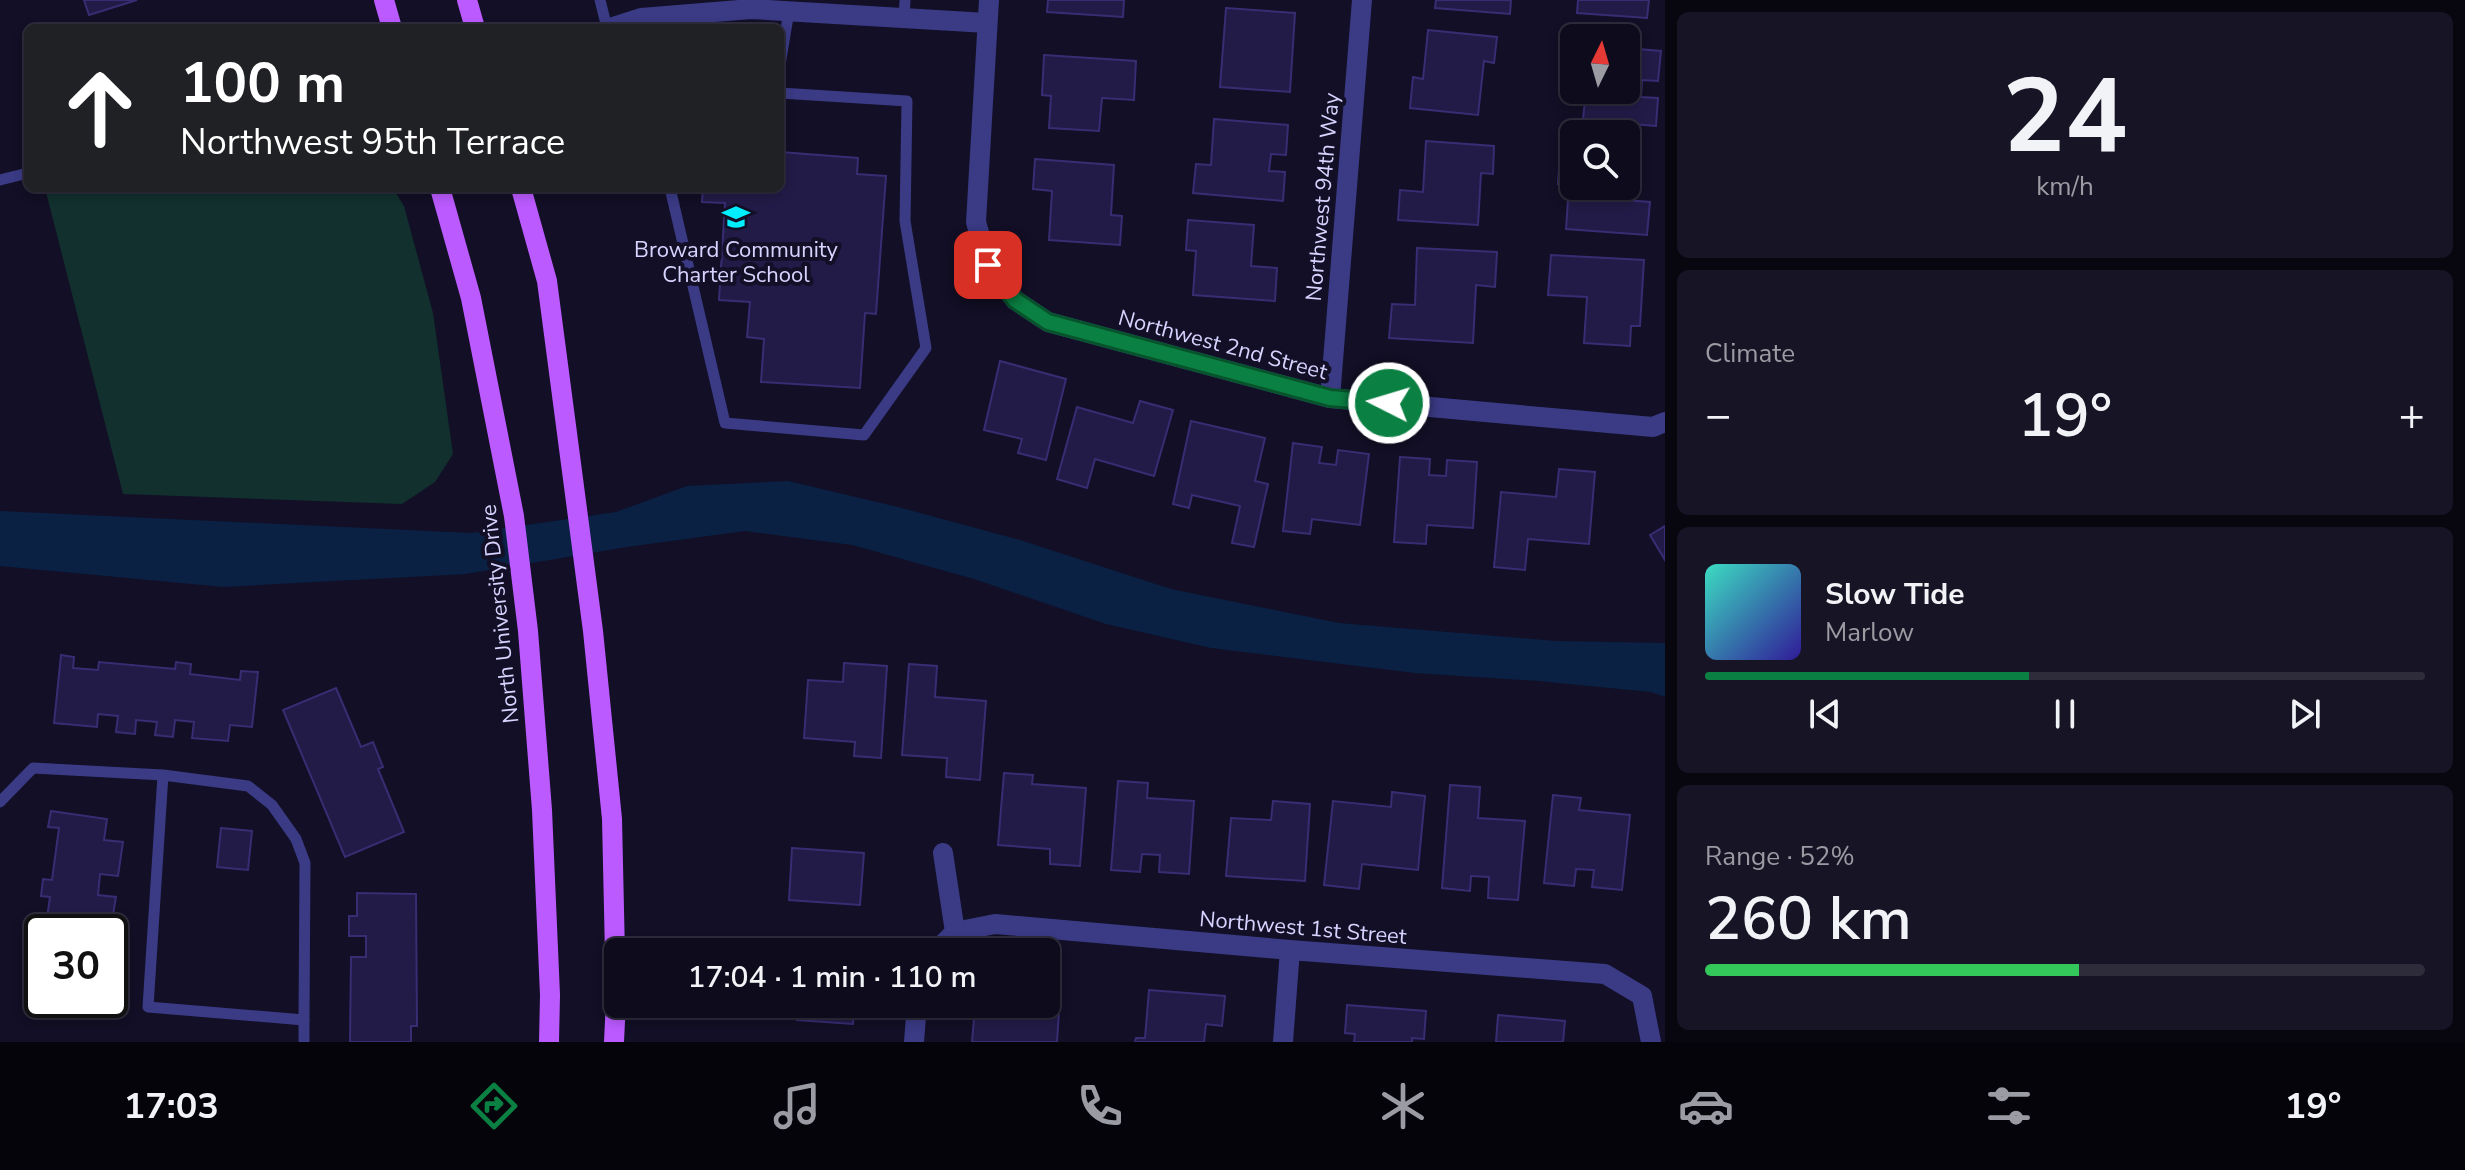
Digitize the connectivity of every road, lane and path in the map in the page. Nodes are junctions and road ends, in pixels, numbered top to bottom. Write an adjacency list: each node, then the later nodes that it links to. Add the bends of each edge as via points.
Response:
1 (384, 0): 9 (main road)
2 (467, 0): 10 (main road)
3 (600, 0): 11 (lane)
4 (989, 0): 8 (street, Northwest 2nd Street)
5 (1362, 0): 20 (street, Northwest 94th Way)
6 (904, 10): 7 (street); 8 (street)
7 (789, 11): 12 (street, via 751,9); 13 (lane)
8 (987, 23): 20 (street, Northwest 2nd Street, via 976,222 988,265 1015,300 1048,322)
9 (391, 24)
10 (474, 24)
11 (608, 24)
12 (622, 24)
13 (784, 41)
14 (784, 93): 19 (lane, via 907,101 905,221 926,348 864,435 725,423)
15 (24, 174): 16 (lane)
16 (0, 180)
17 (441, 192): 28 (main road, North University Drive, via 471,298 514,516 542,810)
18 (522, 192): 34 (main road, via 547,281 585,569 612,819)
19 (671, 192)
20 (1330, 398): 21 (street, Northwest 2nd Street, via 1653,427)
21 (1665, 422)
22 (163, 775): 23 (lane, via 33,768); 30 (lane, via 248,786 272,805 296,839 305,863); 30 (lane, via 148,1007)
23 (0, 802)
24 (943, 853): 25 (street)
25 (955, 932): 26 (street); 27 (street, Northwest 1st Street, via 995,924)
26 (949, 938)
27 (1290, 950): 36 (street); 37 (street, Northwest 1st Street, via 1605,974 1642,996)
28 (550, 995): 32 (main road, North University Drive); 33 (main road)
29 (916, 1018): 35 (street)
30 (304, 1020): 31 (lane)
31 (304, 1042)
32 (549, 1042)
33 (556, 1042)
34 (614, 1042)
35 (914, 1042)
36 (1283, 1042)
37 (1651, 1042)

